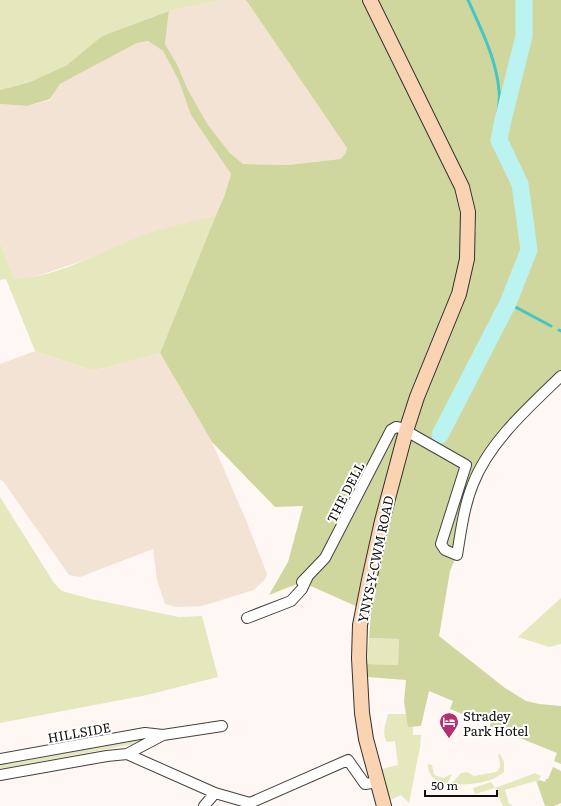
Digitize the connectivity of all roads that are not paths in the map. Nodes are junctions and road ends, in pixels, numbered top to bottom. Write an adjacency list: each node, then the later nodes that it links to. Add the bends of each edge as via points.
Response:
1 (370, 0): 3 (main road, YNYS-Y-CWM ROAD, via 462,187 468,212 467,259 459,294 417,397)
2 (561, 376): 3 (street, via 519,418 484,461 467,503 457,555 445,550 440,544 466,465)
3 (406, 432): 4 (street, THE DELL, via 396,427 391,430 325,558 305,579 302,589 291,601); 10 (main road, YNYS-Y-CWM ROAD, via 382,521 360,625 362,713 366,739)
4 (247, 618)
5 (222, 726): 6 (street, HILLSIDE)
6 (163, 735): 7 (street, HILLSIDE); 8 (street, HILLSIDE, via 145,733)
7 (127, 754): 9 (street, HILLSIDE); 11 (street, HILLSIDE)
8 (0, 759)
9 (0, 775)
10 (379, 782): 11 (street, HILLSIDE, via 365,784 348,760 250,803); 13 (main road, YNYS-Y-CWM ROAD)
11 (215, 793): 12 (street)
12 (204, 806)
13 (384, 806)

